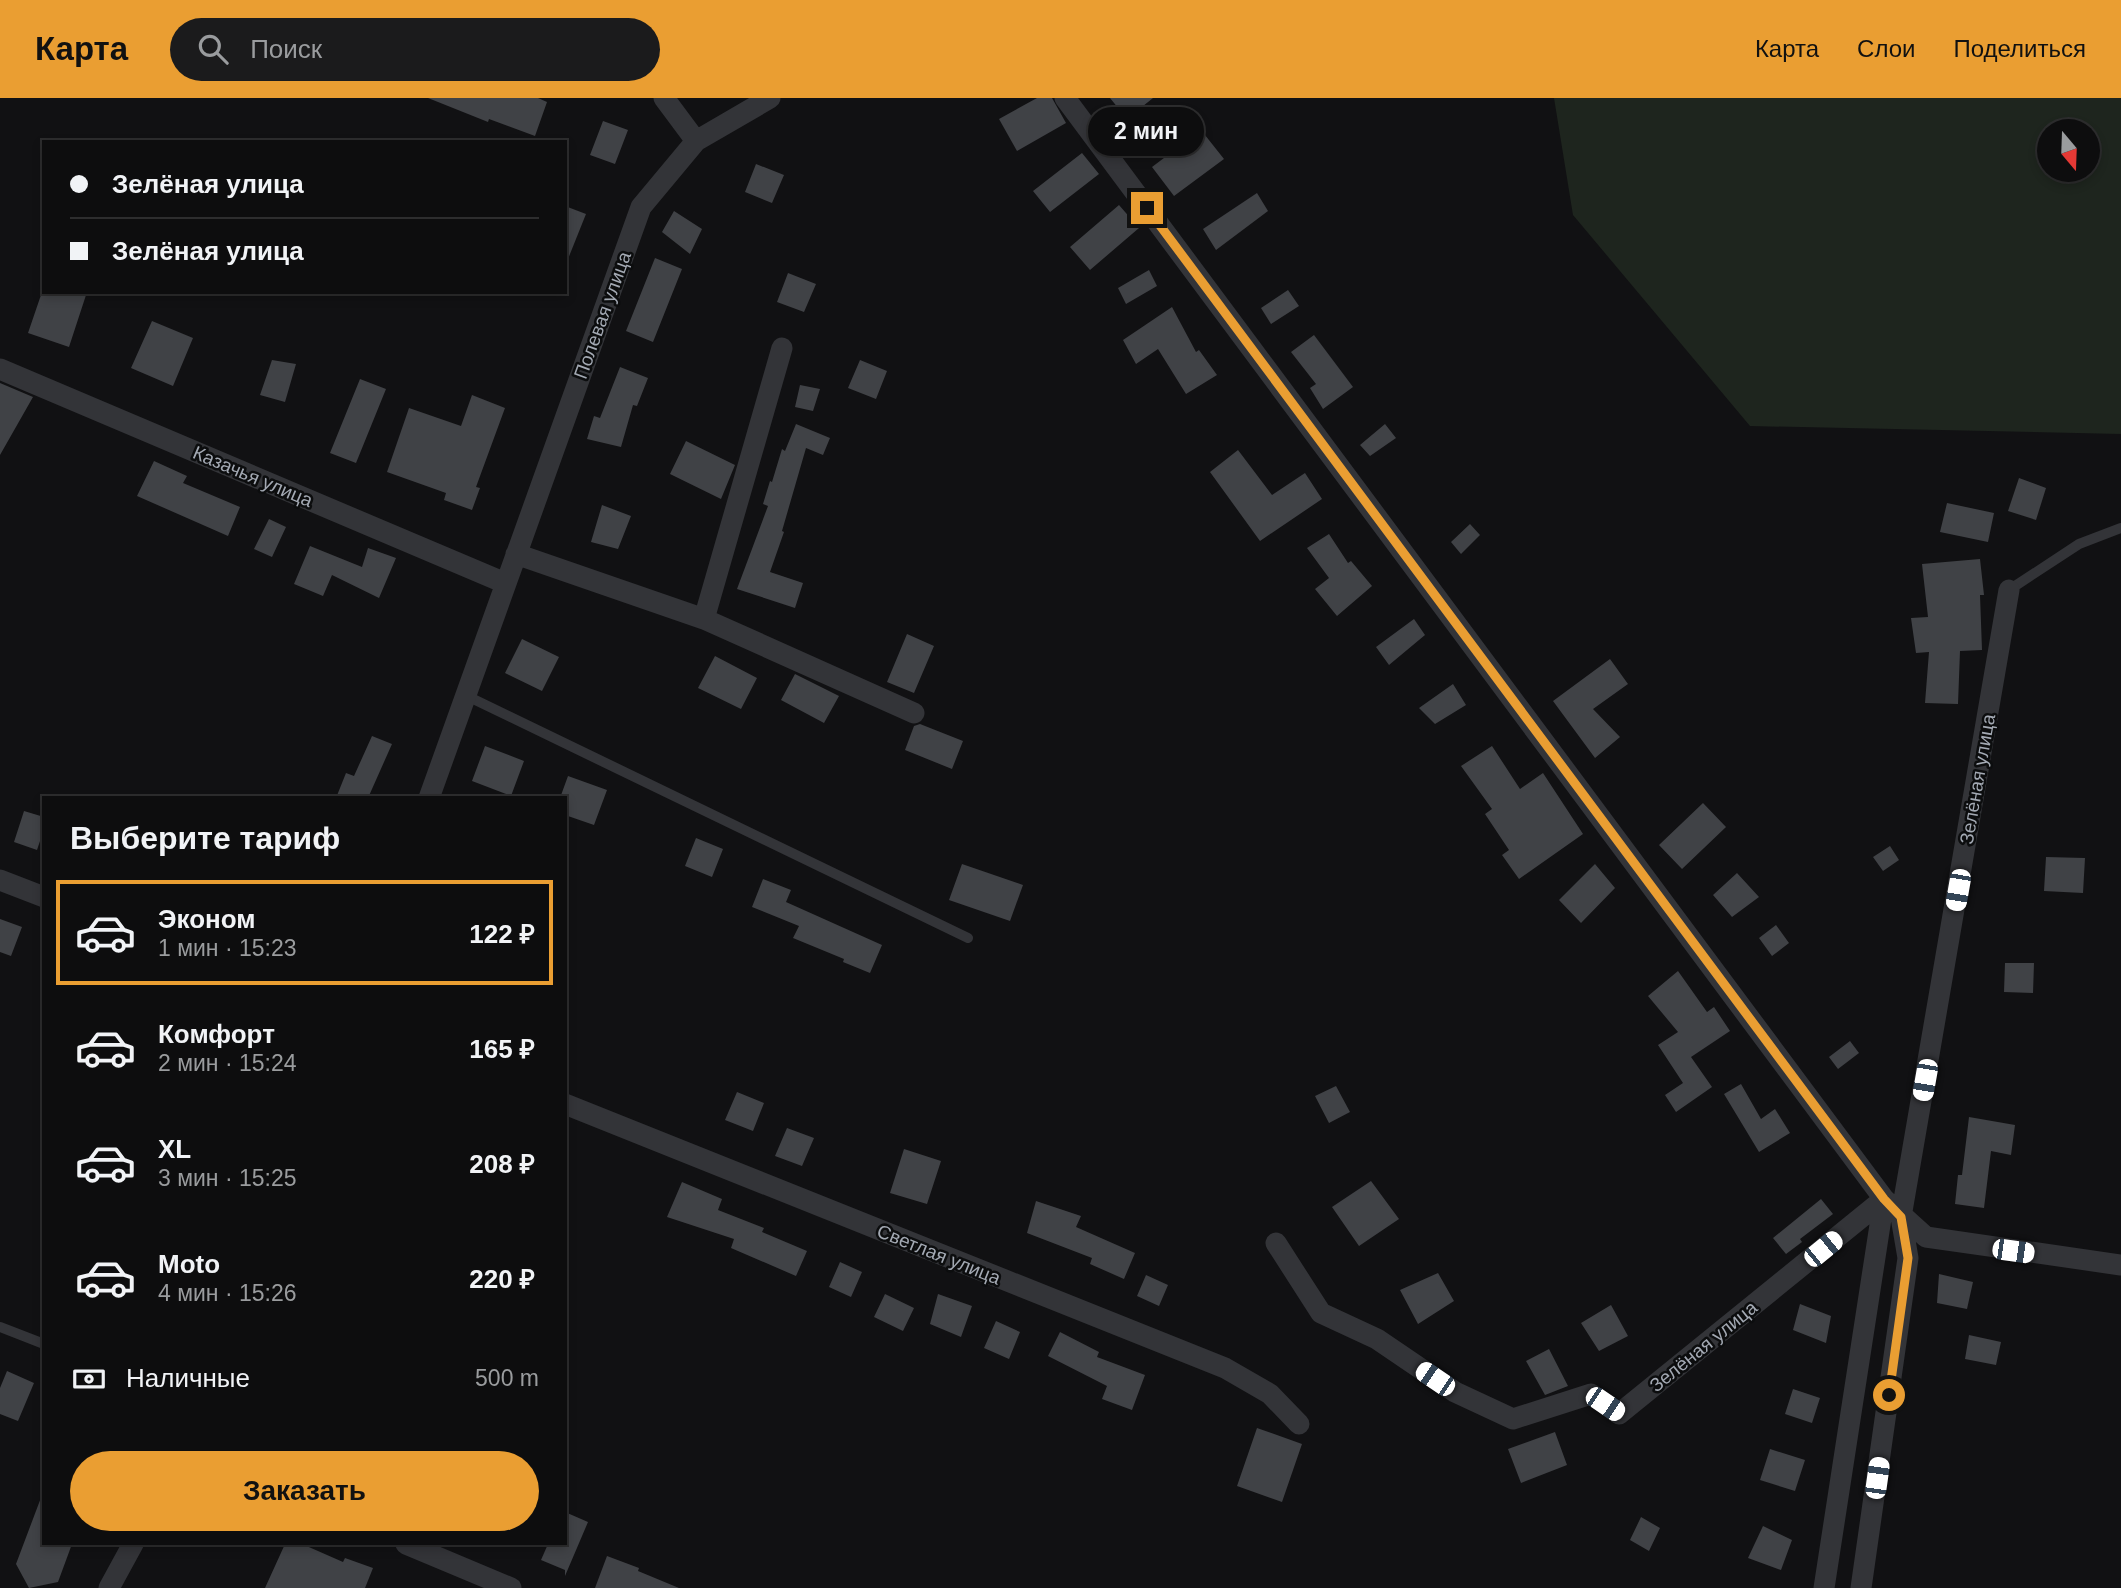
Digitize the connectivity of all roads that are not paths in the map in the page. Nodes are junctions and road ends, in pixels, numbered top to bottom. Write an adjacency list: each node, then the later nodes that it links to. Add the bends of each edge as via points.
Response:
1 (664, 98): 4 (street)
2 (770, 98): 4 (street)
3 (1065, 98): 19 (street)
4 (696, 141): 8 (street, Полевая улица, via 641,207)
5 (782, 348): 11 (street)
6 (0, 369): 9 (street, Казачья улица)
7 (2121, 528): 10 (lane, via 2078,544)
8 (516, 554): 9 (street, Полевая улица); 11 (street)
9 (505, 583): 12 (street, Полевая улица)
10 (2009, 590): 20 (street, Зелёная улица)
11 (704, 619): 13 (street)
12 (467, 696): 14 (street, Полевая улица); 17 (lane)
13 (914, 713)
14 (430, 796)
15 (0, 880): 16 (street)
16 (42, 896)
17 (968, 938)
18 (567, 1105): 25 (street, Светлая улица, via 1225,1368 1270,1394)
19 (1884, 1199): 20 (street); 21 (street, Зелёная улица, via 1619,1414 1591,1394 1513,1419 1455,1392 1377,1339 1321,1313); 30 (street)
20 (1901, 1217): 22 (street, via 1926,1237); 31 (street, Зелёная улица, via 1908,1258)
21 (1276, 1243)
22 (2121, 1265)
23 (0, 1327): 24 (lane)
24 (42, 1343)
25 (1299, 1424)
26 (132, 1545): 28 (street)
27 (408, 1545): 29 (street)
28 (109, 1588)
29 (511, 1588)
30 (1824, 1588)
31 (1861, 1588)

